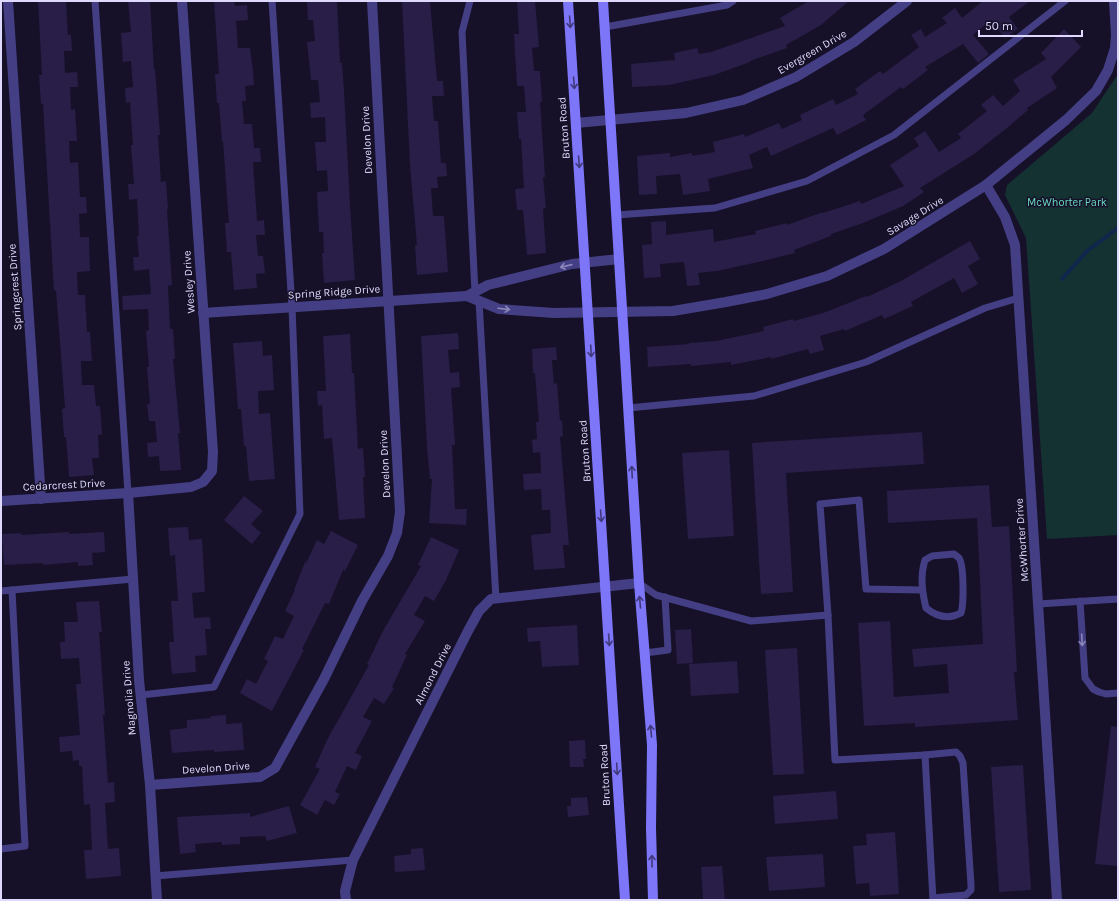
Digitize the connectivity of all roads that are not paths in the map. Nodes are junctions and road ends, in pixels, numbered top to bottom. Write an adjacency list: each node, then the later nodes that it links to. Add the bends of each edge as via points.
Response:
1 (8, 1): 29 (street, Springcrest Drive)
2 (95, 1): 28 (lane)
3 (182, 1): 26 (street, Wesley Drive)
4 (272, 1): 23 (lane)
5 (372, 1): 22 (street, Develon Drive)
6 (470, 1): 20 (lane, via 462,32)
7 (568, 1): 15 (main road, Bruton Road, one-way to 15)
8 (603, 1): 13 (main road)
9 (733, 1): 13 (lane, via 727,5)
10 (907, 1): 14 (street, Evergreen Drive, via 854,42 796,77 744,100 686,113)
11 (1065, 1): 17 (lane, via 894,135 807,181 715,208)
12 (1114, 1): 16 (street, Savage Drive, via 1116,48 1108,70 1096,91 1066,120)
13 (605, 27): 14 (main road)
14 (610, 120): 15 (street, Evergreen Drive); 17 (main road)
15 (576, 123): 19 (main road, Bruton Road, one-way to 19)
16 (986, 185): 21 (street, McWhorter Drive, via 1005,217 1015,245); 25 (street, Savage Drive, via 884,249 827,276 767,294 726,302 673,311)
17 (616, 215): 18 (main road)
18 (619, 259): 19 (street, Spring Ridge Drive); 25 (main road)
19 (585, 262): 20 (street, Spring Ridge Drive, one-way to 20, via 488,285); 24 (main road, Bruton Road)
20 (474, 296): 22 (street, Spring Ridge Drive); 24 (street, Spring Ridge Drive, one-way to 24, via 498,309 554,314); 38 (lane)
21 (1018, 298): 27 (lane, via 985,308 866,362 754,396); 41 (street, McWhorter Drive)
22 (388, 300): 23 (street, Spring Ridge Drive); 47 (street, Develon Drive, via 400,512 388,556 275,768 260,777)
23 (292, 307): 26 (street, Spring Ridge Drive); 45 (lane, via 300,514 214,687)
24 (588, 312): 25 (street, Spring Ridge Drive); 33 (main road, Bruton Road, one-way to 33)
25 (622, 312): 27 (main road)
26 (203, 313): 28 (street, Wesley Drive, via 212,471 203,482 191,486)
27 (628, 408): 32 (main road, one-way to 27)
28 (128, 493): 29 (street, Cedarcrest Drive); 31 (street, Magnolia Drive)
29 (41, 499): 30 (street, Cedarcrest Drive)
30 (1, 501)
31 (133, 579): 34 (lane); 45 (street, Magnolia Drive)
32 (639, 584): 33 (street, Almond Drive); 37 (lane); 43 (main road, one-way to 32)
33 (606, 587): 38 (street, Almond Drive); 54 (main road, Bruton Road, one-way to 54)
34 (12, 590): 36 (lane); 48 (lane, via 25,846)
35 (922, 590): 35 (lane, via 922,569 925,560 932,556 954,554 960,559 963,606 961,613 954,617 938,617 926,608); 42 (lane, via 866,589 859,500 820,504)
36 (1, 591)
37 (664, 597): 42 (lane, via 751,620); 43 (lane, via 668,650)
38 (496, 599): 49 (street, Almond Drive, via 491,599 479,611 468,631)
39 (1118, 599): 40 (lane)
40 (1080, 601): 41 (lane); 44 (lane, one-way to 44, via 1085,678 1093,689 1099,692)
41 (1038, 604): 56 (street, McWhorter Drive)
42 (828, 615): 46 (lane, via 836,760)
43 (645, 653): 55 (main road, one-way to 43, via 652,745)
44 (1118, 693)
45 (141, 695): 47 (street, Magnolia Drive)
46 (925, 754): 51 (lane); 51 (lane, via 956,752 963,763 971,885 966,895)
47 (150, 785): 50 (street, Magnolia Drive)
48 (1, 849)
49 (353, 860): 50 (lane); 53 (street, Almond Drive, via 345,891)
50 (156, 876): 52 (street, Magnolia Drive)
51 (933, 899)
52 (157, 900)
53 (346, 900)
54 (625, 900)
55 (653, 900)
56 (1057, 900)

